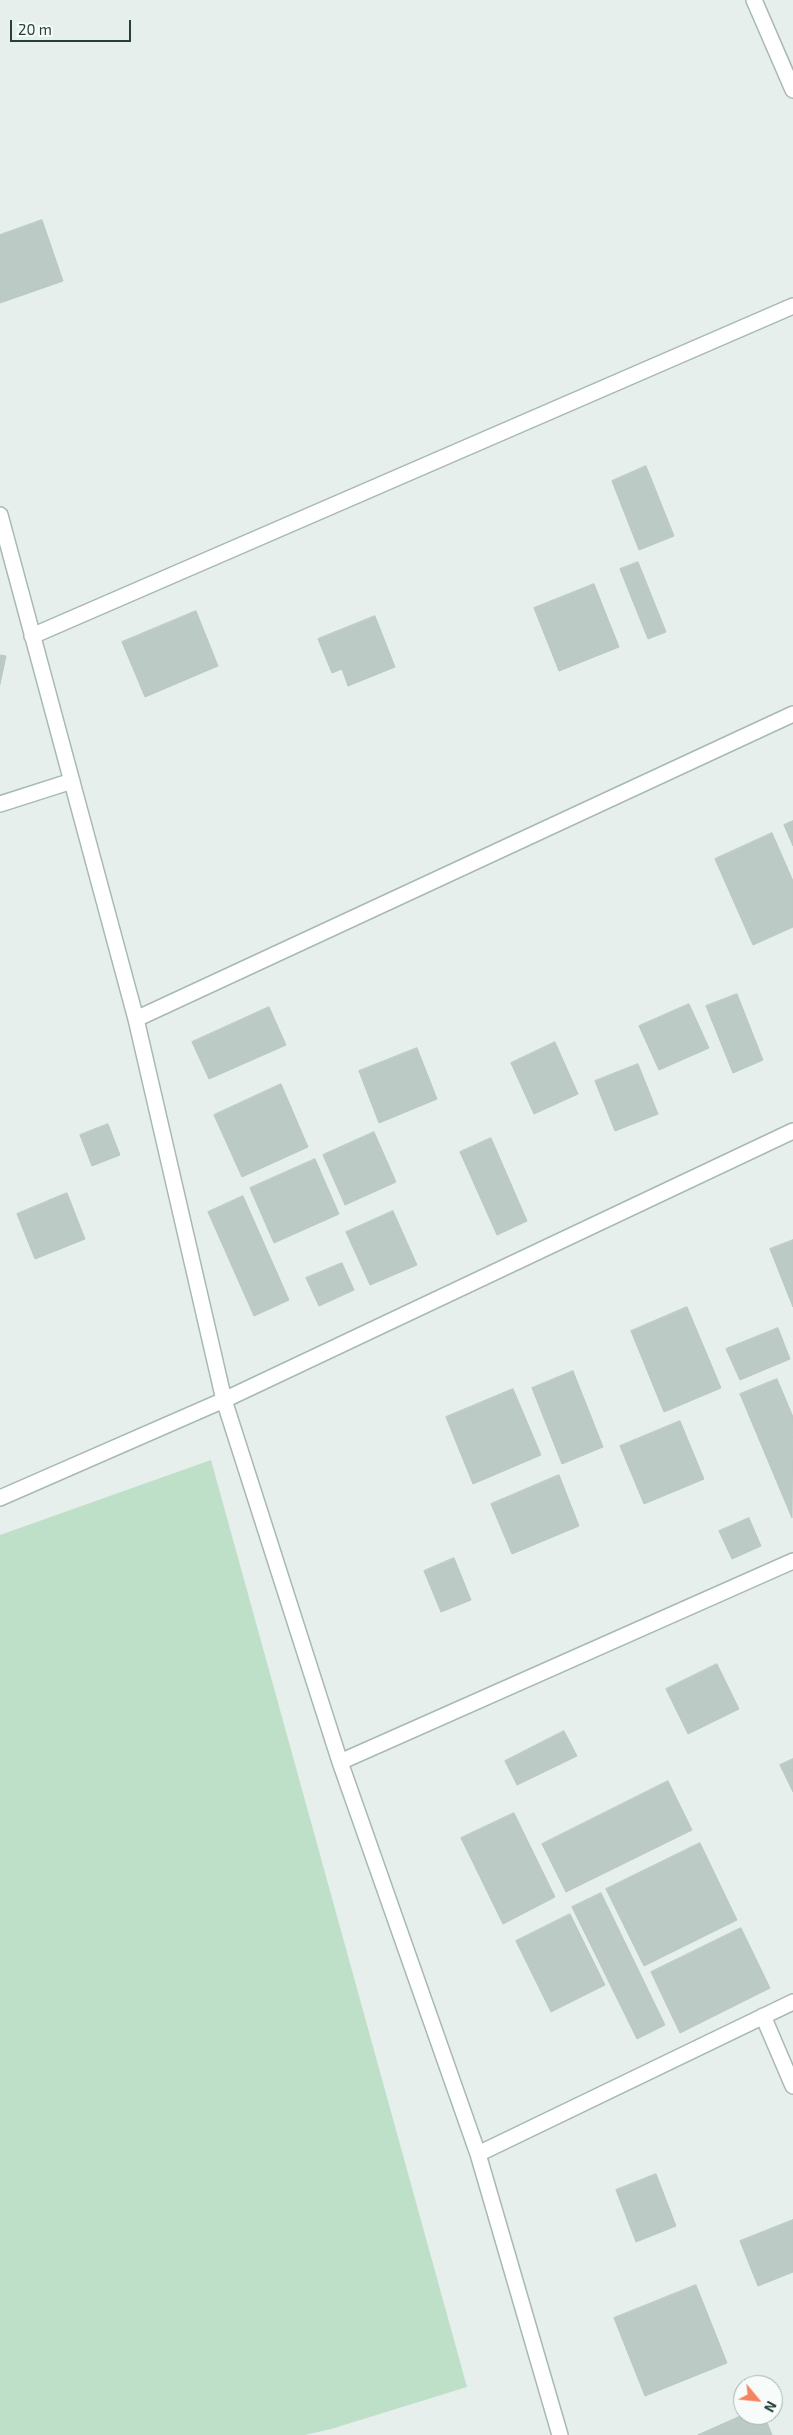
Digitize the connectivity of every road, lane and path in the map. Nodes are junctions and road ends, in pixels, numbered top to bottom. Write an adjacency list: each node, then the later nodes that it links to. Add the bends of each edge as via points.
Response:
1 (754, 0): 2 (street)
2 (793, 90)
3 (793, 306): 5 (street)
4 (0, 515): 5 (street)
5 (32, 636): 7 (street)
6 (793, 714): 9 (street)
7 (72, 781): 8 (street); 9 (street)
8 (0, 804)
9 (136, 1019): 11 (street)
10 (793, 1131): 11 (street)
11 (224, 1400): 12 (street); 14 (street)
12 (0, 1498)
13 (793, 1561): 14 (street)
14 (340, 1762): 18 (street)
15 (793, 2002): 16 (street)
16 (763, 2016): 17 (street); 18 (street)
17 (793, 2086)
18 (478, 2154): 19 (street)
19 (560, 2435)

